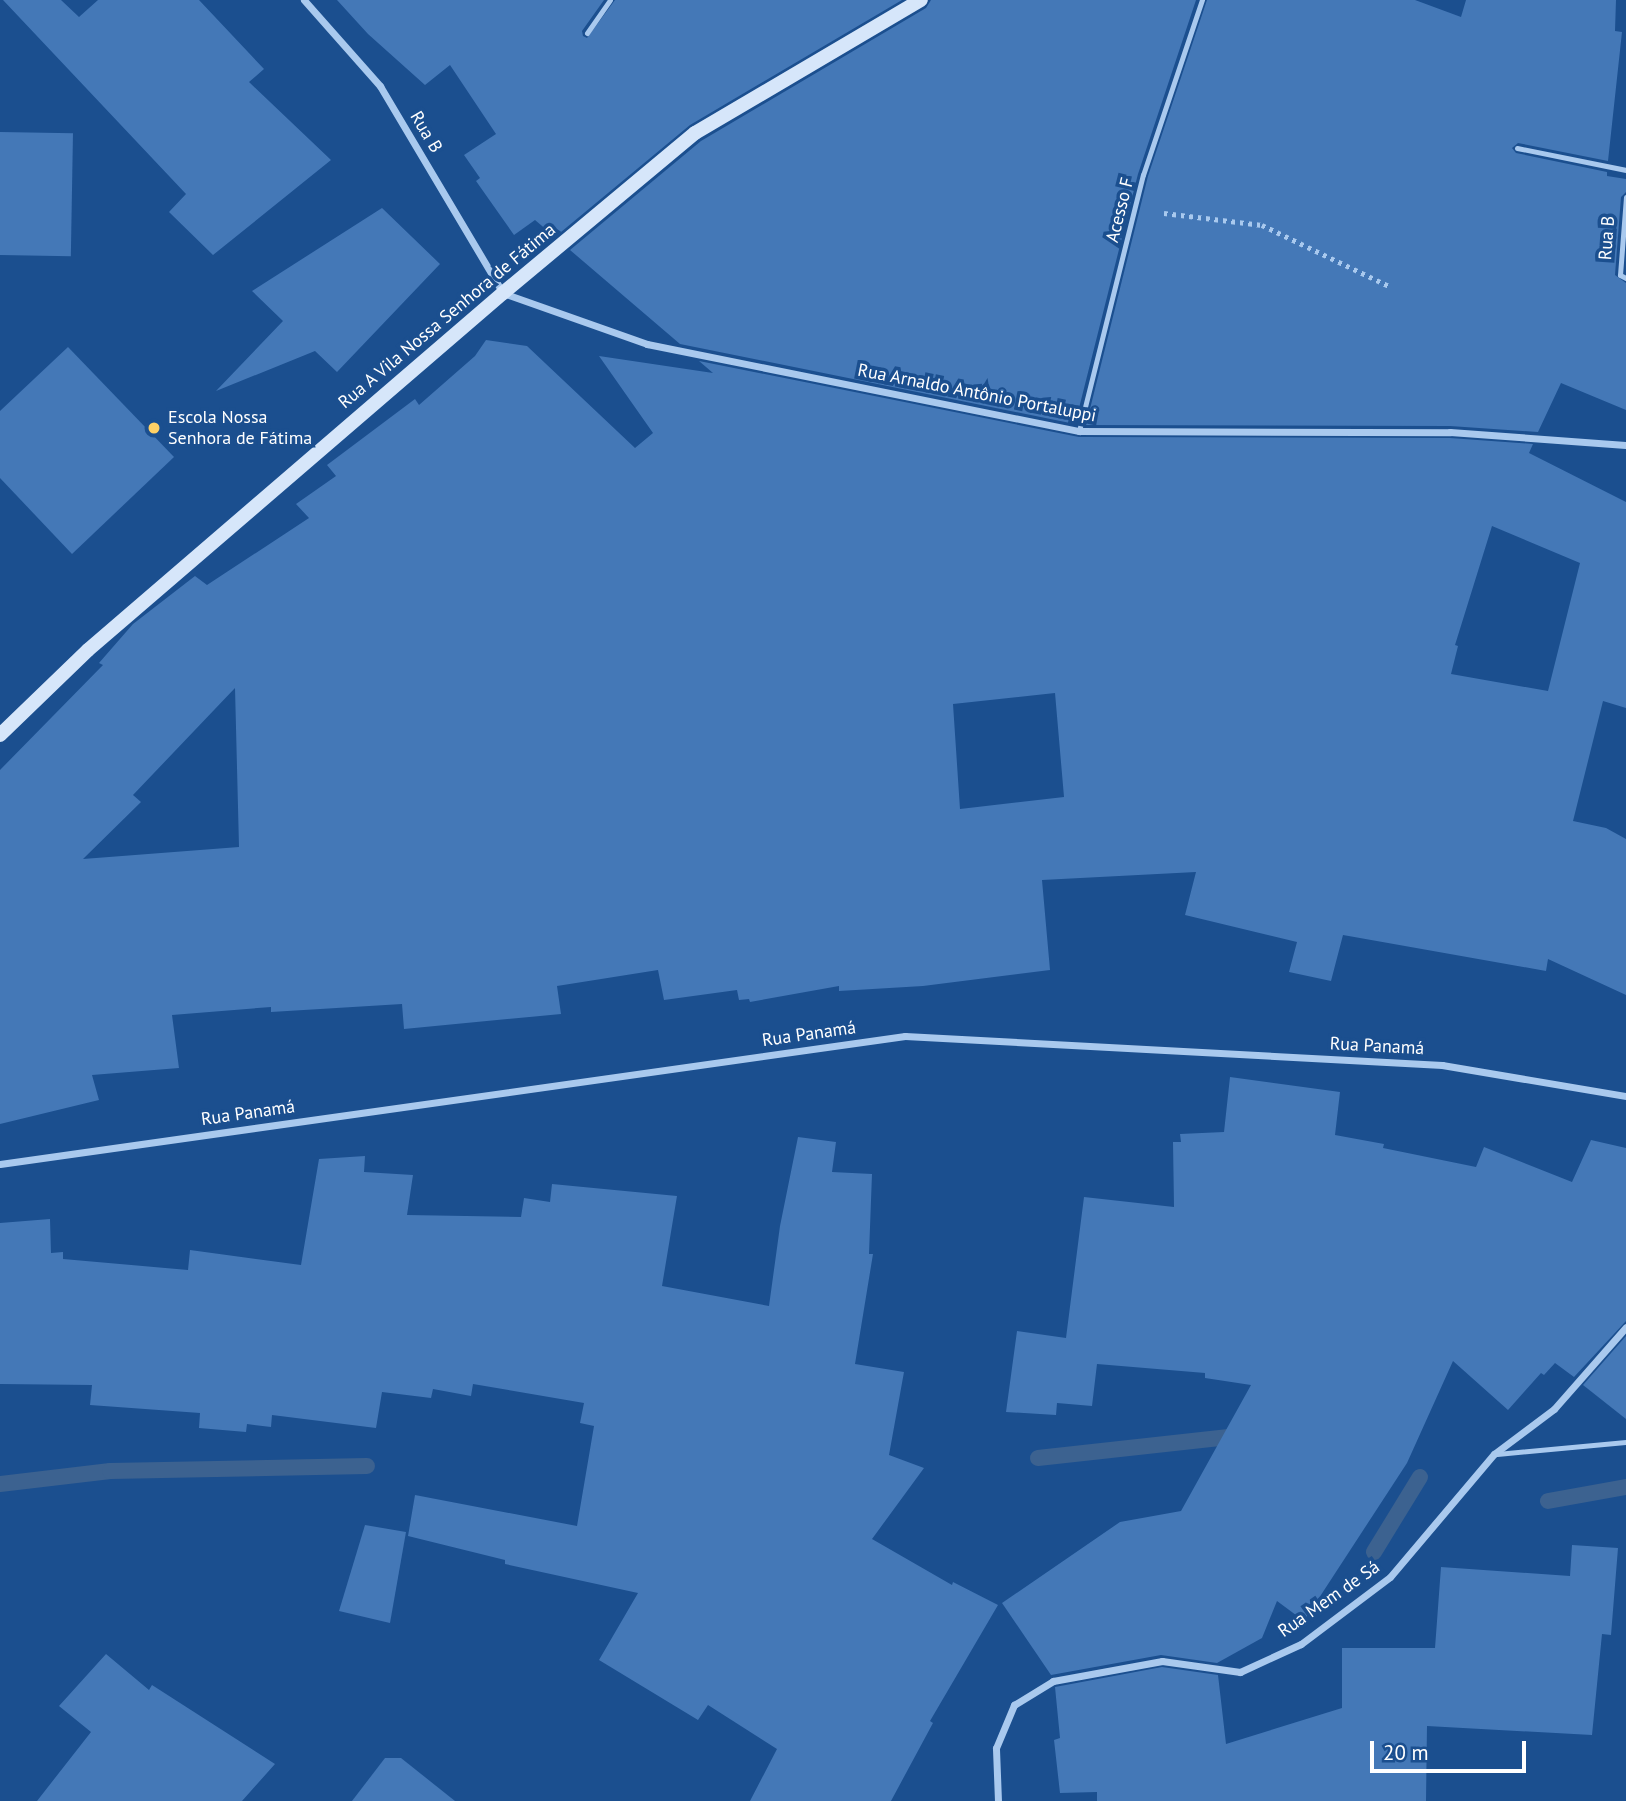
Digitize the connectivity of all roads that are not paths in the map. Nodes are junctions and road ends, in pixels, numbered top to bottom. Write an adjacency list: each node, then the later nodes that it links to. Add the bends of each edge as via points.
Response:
1 (304, 0): 10 (street, Rua B, via 380,86)
2 (610, 0): 5 (lane)
3 (922, 0): 10 (street, Rua A Vila Nossa Senhora de Fátima, via 695,133)
4 (1202, 0): 11 (lane, Acesso F, via 1135,208)
5 (587, 33)
6 (1517, 148): 7 (lane)
7 (1626, 170)
8 (1626, 197): 9 (lane, Rua B, via 1620,275)
9 (1626, 278)
10 (503, 293): 11 (street, Rua Arnaldo Antônio Portaluppi, via 647,344); 13 (street, Rua A Vila Nossa Senhora de Fátima, via 89,650)
11 (1079, 432): 12 (street, Rua Arnaldo Antônio Portaluppi, via 1450,432)
12 (1626, 445)
13 (0, 736)
14 (1626, 1096): 15 (street, Rua Panamá, via 1442,1065 905,1036)
15 (0, 1164)
16 (1626, 1327): 18 (street, via 1554,1409)
17 (1626, 1442): 18 (lane)
18 (1494, 1454): 19 (street, Rua Mem de Sá, via 1390,1577 1301,1643 1240,1672 1162,1661 1053,1681 1014,1705 996,1748)
19 (998, 1801)

